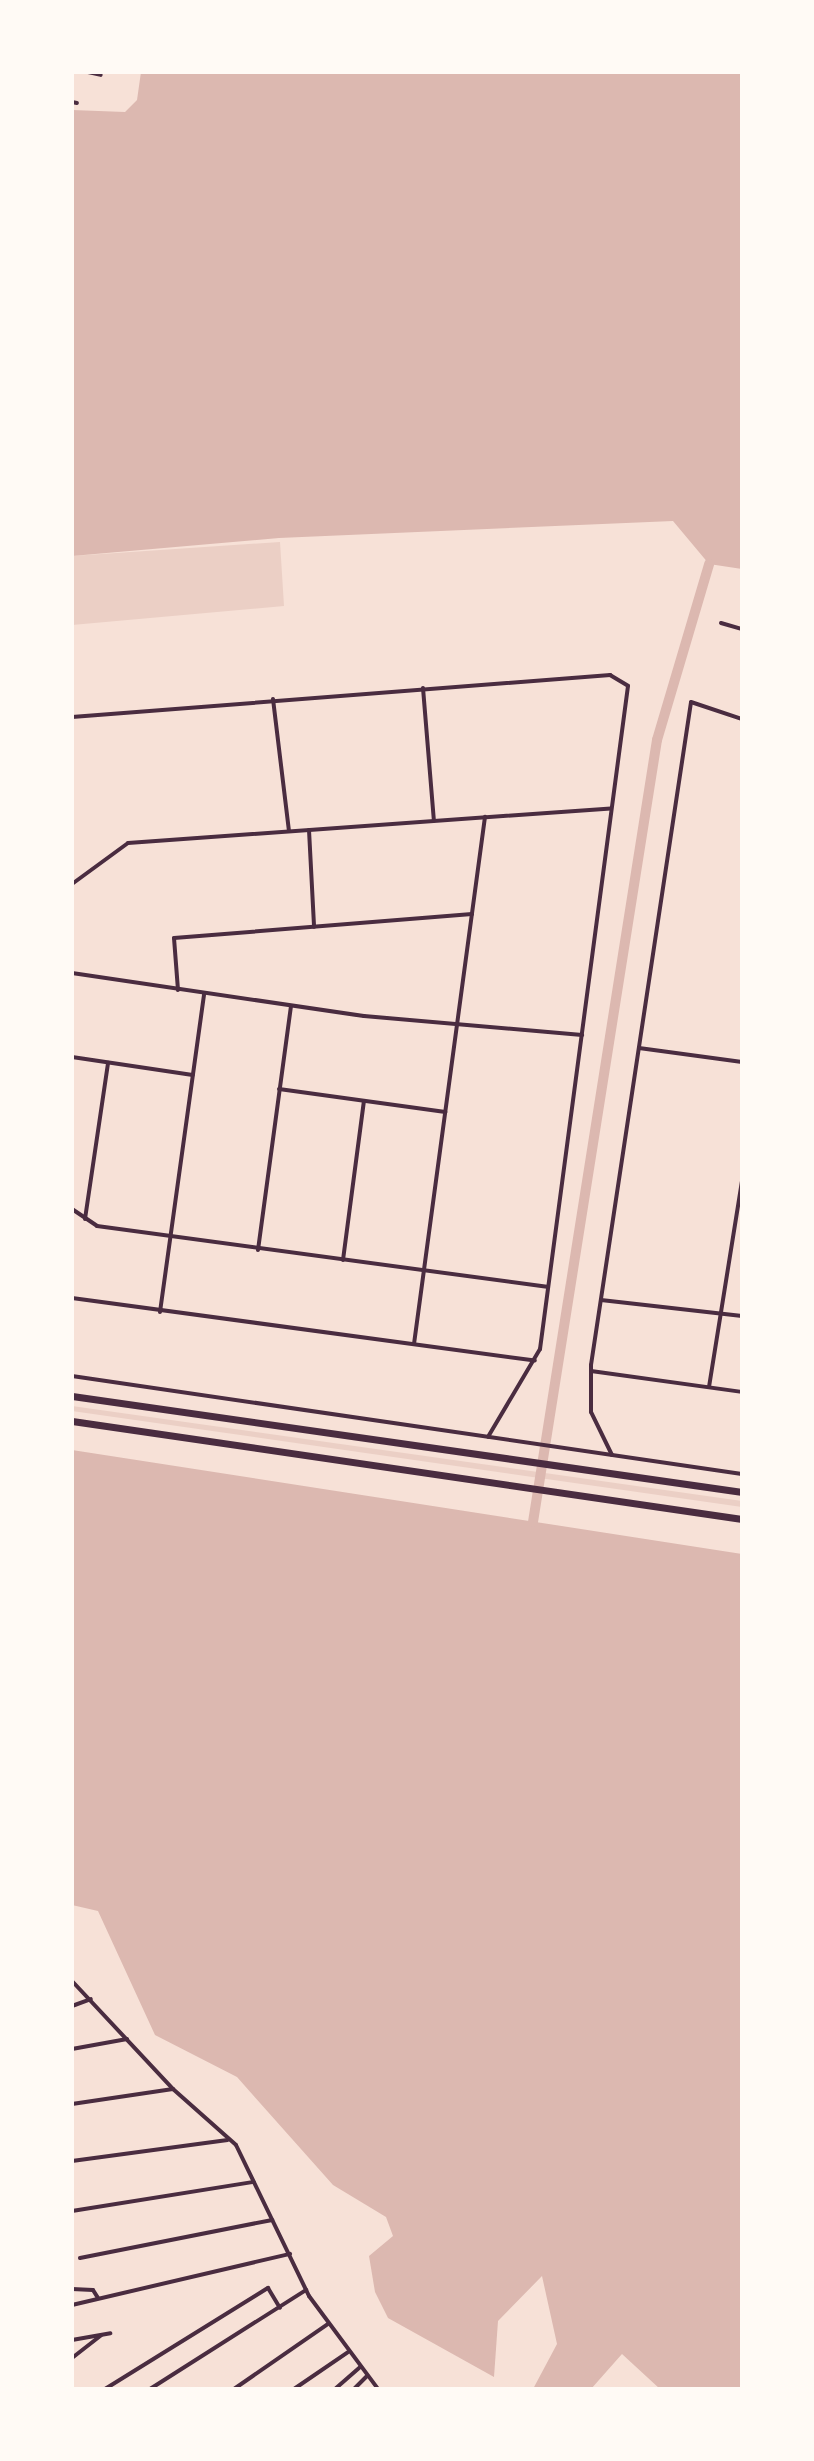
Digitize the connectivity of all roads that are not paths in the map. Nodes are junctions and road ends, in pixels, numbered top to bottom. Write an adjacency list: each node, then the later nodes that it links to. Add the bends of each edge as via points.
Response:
1 (88, 72): 2 (street)
2 (101, 75)
3 (721, 623): 4 (street)
4 (742, 629)
5 (423, 688): 6 (street); 9 (street, via 622,678 628,686); 11 (street)
6 (273, 699): 7 (street); 13 (street)
7 (72, 717)
8 (742, 719): 23 (street, via 691,702)
9 (612, 808): 10 (street); 22 (street)
10 (485, 817): 11 (street); 15 (street)
11 (434, 821): 12 (street)
12 (309, 830): 13 (street); 16 (street)
13 (289, 831): 14 (street, via 128,843)
14 (72, 884)
15 (472, 914): 16 (street); 21 (street)
16 (314, 927): 18 (street, via 174,938)
17 (72, 973): 18 (street)
18 (178, 990): 19 (street)
19 (204, 994): 20 (street); 27 (street)
20 (291, 1006): 21 (street); 28 (street)
21 (457, 1024): 22 (street); 30 (street)
22 (582, 1035): 38 (street)
23 (639, 1048): 25 (street); 40 (street)
24 (72, 1057): 26 (street)
25 (742, 1062)
26 (108, 1063): 27 (street); 33 (street)
27 (193, 1075): 34 (street)
28 (279, 1089): 29 (street); 35 (street)
29 (364, 1101): 30 (street); 36 (street)
30 (445, 1112): 37 (street)
31 (742, 1182): 42 (street)
32 (72, 1209): 33 (street)
33 (85, 1220): 34 (street)
34 (173, 1238): 35 (street); 41 (street)
35 (258, 1250): 36 (street)
36 (343, 1260): 37 (street)
37 (424, 1274): 38 (street); 44 (street)
38 (548, 1288): 45 (street)
39 (72, 1298): 41 (street)
40 (601, 1300): 42 (street); 46 (street)
41 (160, 1312): 44 (street)
42 (724, 1313): 43 (street); 48 (street)
43 (742, 1316)
44 (414, 1344): 45 (street)
45 (535, 1361): 52 (street)
46 (591, 1371): 48 (street); 53 (street, via 591,1412)
47 (72, 1376): 52 (street)
48 (709, 1387): 49 (street)
49 (742, 1392)
50 (72, 1396): 55 (main road)
51 (72, 1421): 56 (main road)
52 (488, 1437): 53 (street)
53 (612, 1455): 54 (street)
54 (742, 1474)
55 (742, 1492)
56 (742, 1519)
57 (72, 1981): 58 (street)
58 (91, 1999): 59 (street); 60 (street)
59 (72, 2006)
60 (127, 2039): 61 (street); 62 (street)
61 (72, 2049)
62 (173, 2089): 63 (street); 64 (street)
63 (72, 2104)
64 (230, 2140): 65 (street); 66 (street)
65 (72, 2161)
66 (254, 2182): 67 (street); 68 (street)
67 (72, 2211)
68 (272, 2220): 69 (street); 70 (street)
69 (290, 2254): 72 (street); 73 (street)
70 (80, 2258)
71 (72, 2289): 73 (street, via 93,2290)
72 (306, 2290): 75 (street); 76 (street)
73 (98, 2298): 74 (street)
74 (72, 2305)
75 (280, 2308): 84 (street, via 268,2288); 85 (street)
76 (328, 2324): 80 (street); 86 (street)
77 (110, 2333): 78 (street)
78 (102, 2335): 79 (street); 81 (street)
79 (72, 2340)
80 (348, 2352): 82 (street); 87 (street)
81 (72, 2358)
82 (360, 2367): 83 (street); 88 (street)
83 (367, 2376): 89 (street); 90 (street)
84 (105, 2389)
85 (150, 2389)
86 (234, 2389)
87 (294, 2389)
88 (335, 2389)
89 (354, 2389)
90 (378, 2389)

